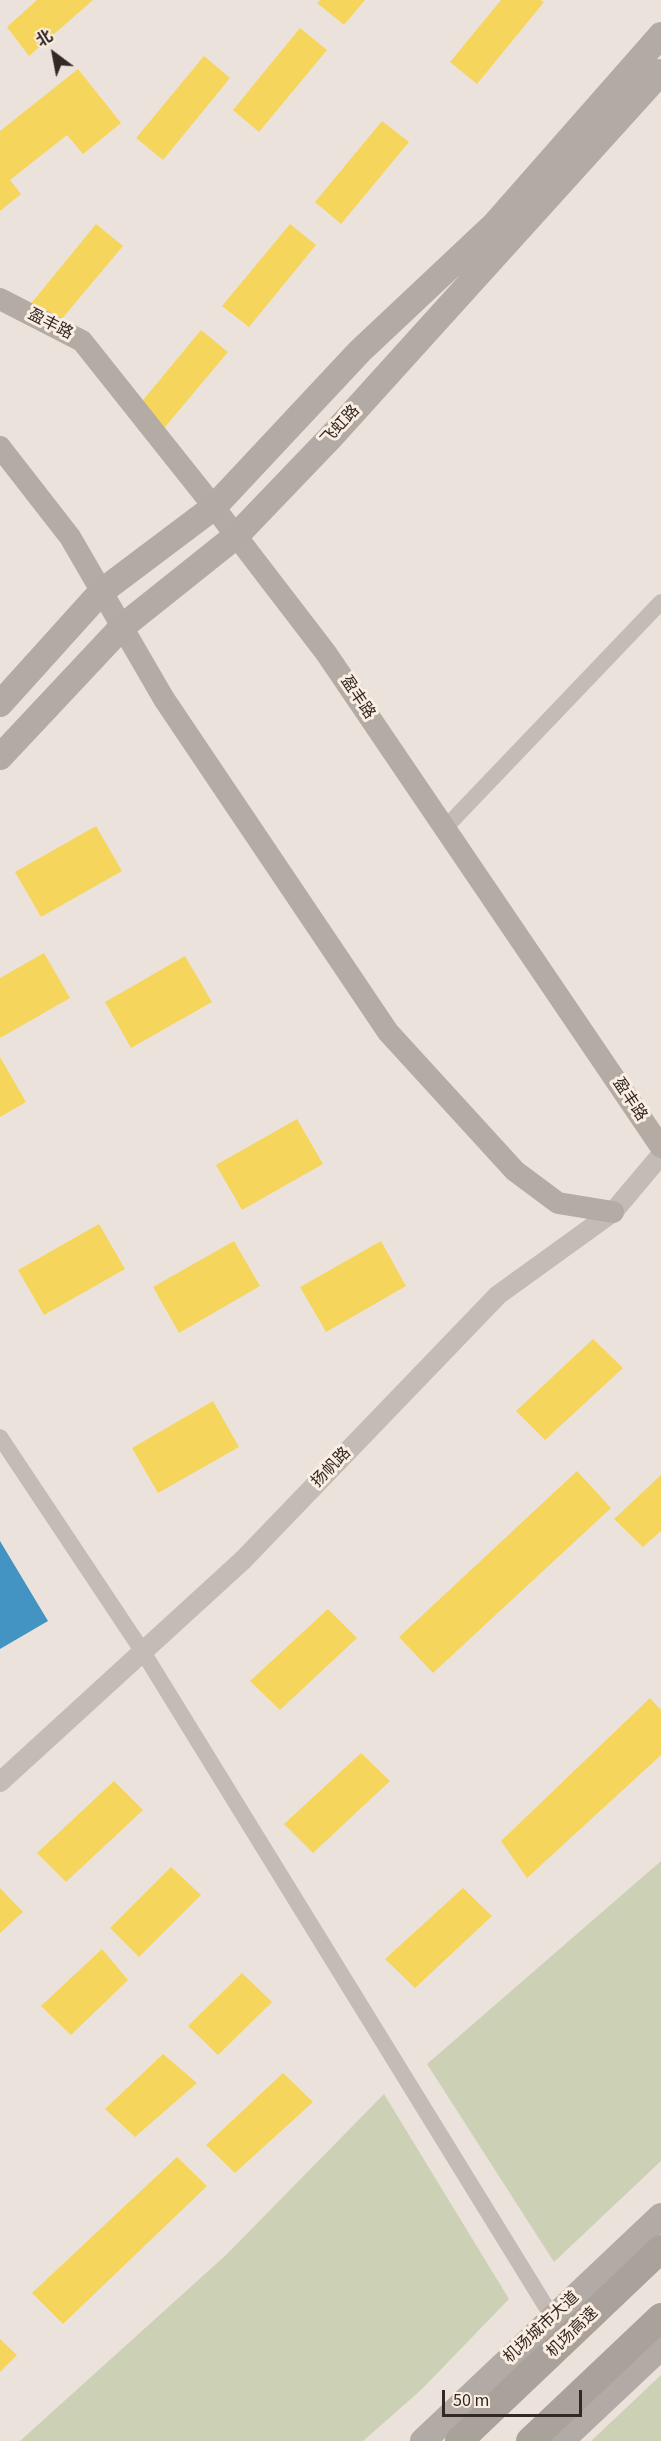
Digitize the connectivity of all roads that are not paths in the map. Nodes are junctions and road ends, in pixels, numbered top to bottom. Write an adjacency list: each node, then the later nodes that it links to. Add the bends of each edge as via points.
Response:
1 (661, 35): 2 (main road, 飞虹路)
2 (653, 76): 5 (main road, 飞虹路, via 360,351); 6 (main road, 飞虹路, via 330,438)
3 (0, 299): 5 (main road, 盈丰路, via 82,341)
4 (0, 447): 7 (main road, via 70,537)
5 (214, 507): 6 (main road, 盈丰路); 7 (main road, 飞虹路)
6 (236, 536): 9 (main road, 飞虹路); 12 (main road, 盈丰路, via 326,653)
7 (100, 592): 9 (main road); 10 (main road, 飞虹路)
8 (661, 602): 12 (street)
9 (122, 627): 11 (main road, 飞虹路); 15 (main road, via 164,699 388,1032 515,1172 558,1203)
10 (0, 704)
11 (0, 758)
12 (445, 828): 13 (main road, 盈丰路)
13 (661, 1147)
14 (661, 1155): 15 (street, 扬帆路)
15 (613, 1212): 17 (street, 扬帆路, via 498,1295 243,1560)
16 (0, 1437): 17 (street)
17 (143, 1652): 18 (street, 扬帆路); 22 (street)
18 (0, 1782)
19 (661, 2216): 22 (main road, 机场城市大道)
20 (661, 2250): 25 (highway, 机场高速)
21 (661, 2317): 26 (highway)
22 (553, 2318): 24 (main road, 机场城市大道)
23 (661, 2347): 27 (main road)
24 (423, 2441)
25 (459, 2441)
26 (530, 2441)
27 (561, 2441)

